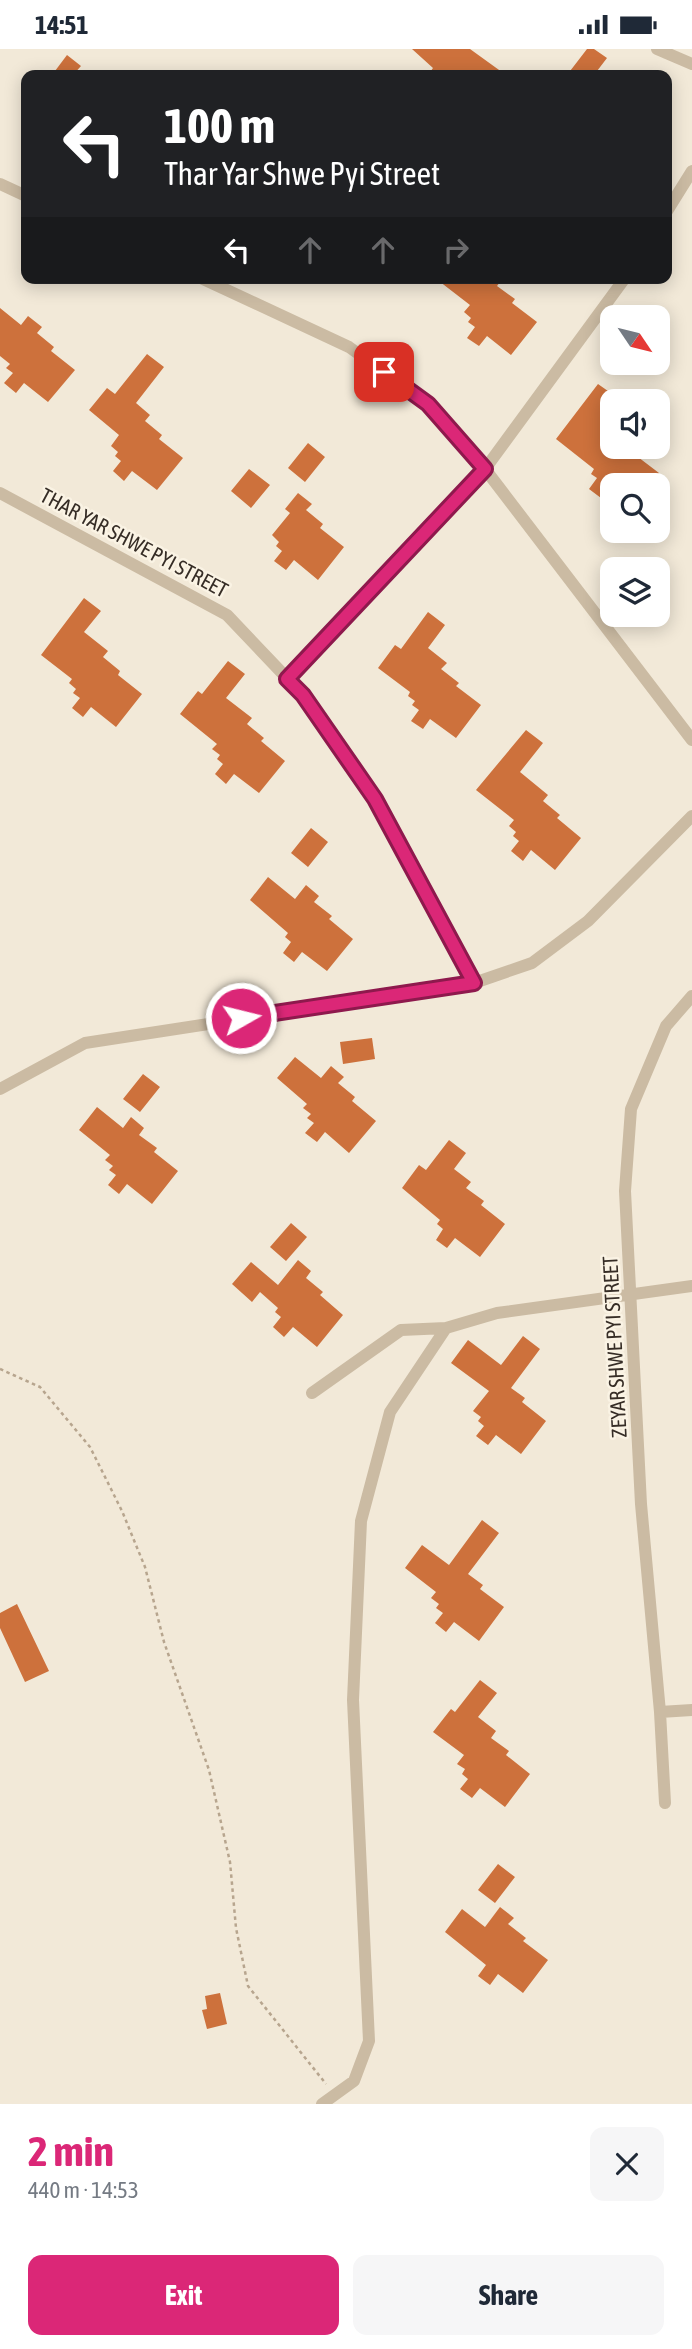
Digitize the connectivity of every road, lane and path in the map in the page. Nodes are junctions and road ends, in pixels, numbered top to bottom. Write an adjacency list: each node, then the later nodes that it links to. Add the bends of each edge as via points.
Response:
1 (657, 49): 2 (street)
2 (692, 64)
3 (692, 171): 6 (street)
4 (0, 184): 5 (street)
5 (21, 194)
6 (672, 203)
7 (214, 284): 9 (street, via 349,347 428,404)
8 (621, 284): 9 (street)
9 (485, 469): 11 (street); 12 (street)
10 (0, 493): 11 (street, THAR YAR SHWE PYI STREET, via 227,615)
11 (287, 679): 14 (street, THAR YAR SHWE PYI STREET, via 375,799)
12 (692, 740)
13 (692, 816): 14 (street, via 587,921 532,963)
14 (474, 983): 16 (street, via 85,1043)
15 (692, 996): 18 (street, ZEYAR SHWE PYI STREET, via 666,1026 631,1109 625,1191)
16 (0, 1089)
17 (692, 1286): 18 (street)
18 (632, 1294): 19 (street, via 498,1313); 23 (street, ZEYAR SHWE PYI STREET, via 641,1504)
19 (446, 1328): 21 (street, via 401,1330); 25 (street, via 390,1412 361,1521 353,1700 369,2041 354,2081)
20 (0, 1369): 25 (path, via 40,1387 90,1447 122,1511 145,1567 164,1642 209,1770 230,1862 247,1986)
21 (312, 1393)
22 (692, 1710): 23 (street)
23 (660, 1712): 24 (street, ZEYAR SHWE PYI STREET)
24 (665, 1803)
25 (335, 2094): 26 (street)
26 (322, 2104)

